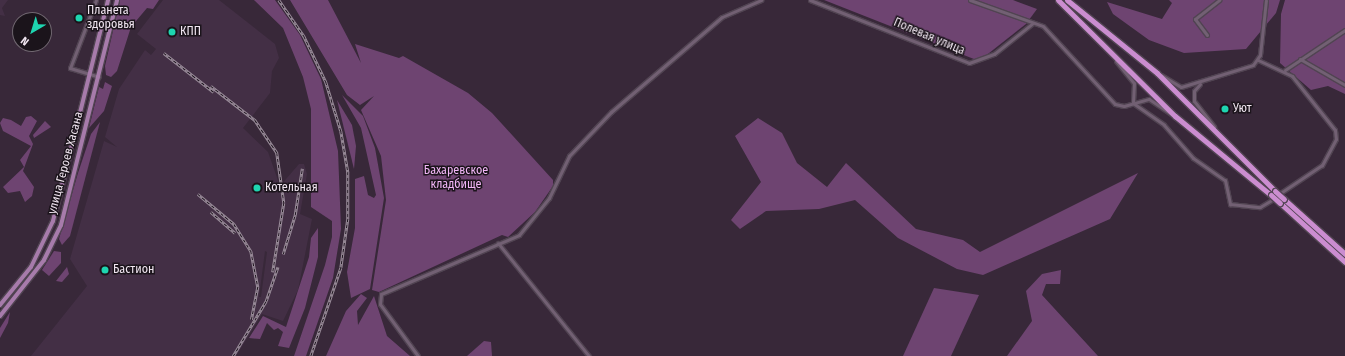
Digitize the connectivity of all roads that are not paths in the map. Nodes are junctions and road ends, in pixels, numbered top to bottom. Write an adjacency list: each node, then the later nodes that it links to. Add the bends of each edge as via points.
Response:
1 (96, 0): 19 (street, via 70,68)
2 (108, 0): 19 (main road, улица Героев Хасана)
3 (117, 0): 20 (main road, улица Героев Хасана)
4 (761, 0): 28 (street, via 722,17 639,85 569,156 560,168 553,192 532,223 520,235)
5 (810, 0): 11 (street, Полевая улица, via 969,63 994,54)
6 (970, 0): 11 (street)
7 (1058, 0): 16 (highway)
8 (1068, 0): 18 (highway)
9 (1219, 0): 13 (street, via 1195,20)
10 (1266, 0): 15 (street)
11 (1032, 23): 23 (street, via 1043,26 1052,34 1108,100 1124,106)
12 (1345, 30): 14 (street)
13 (1207, 35)
14 (1300, 59): 17 (street); 22 (street)
15 (1258, 60): 17 (street); 21 (street, via 1247,70)
16 (1116, 61): 23 (street, via 1134,83); 24 (highway)
17 (1285, 70): 23 (street, via 1335,130 1336,139 1322,165 1260,208 1230,204 1225,180 1193,158 1164,125)
18 (1157, 73): 21 (street, via 1180,87); 25 (highway)
19 (91, 75): 20 (street); 32 (main road, улица Героев Хасана, via 53,221 31,267)
20 (99, 77): 34 (main road, улица Героев Хасана, via 61,225 44,260)
21 (1200, 84): 25 (street, via 1194,91 1194,101)
22 (1345, 85)
23 (1132, 103): 24 (street, via 1149,99)
24 (1174, 116): 26 (highway)
25 (1214, 127): 26 (highway)
26 (1273, 193): 27 (highway, bridge)
27 (1282, 201): 29 (highway); 30 (highway)
28 (498, 243): 35 (street, via 381,294 380,304); 36 (street)
29 (1345, 254)
30 (1345, 262)
31 (0, 297): 32 (street)
32 (4, 300): 33 (main road, улица Героев Хасана)
33 (0, 305)
34 (0, 316)
35 (418, 356)
36 (589, 356)

